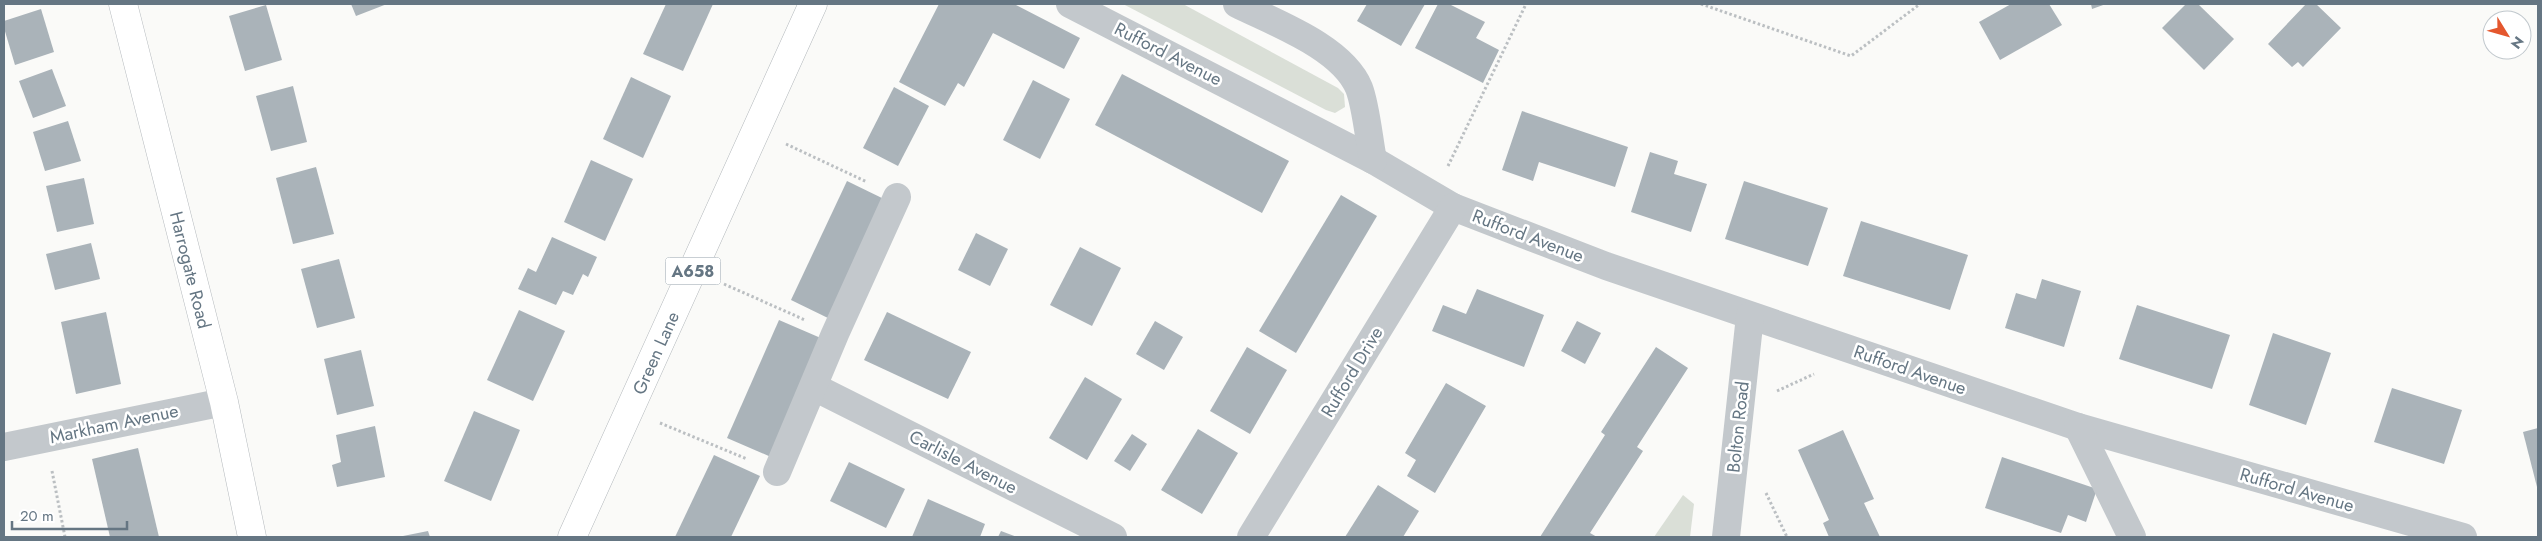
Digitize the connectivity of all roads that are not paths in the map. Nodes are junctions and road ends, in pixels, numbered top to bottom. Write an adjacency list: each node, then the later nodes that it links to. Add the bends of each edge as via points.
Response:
1 (123, 4): 10 (main road, Harrogate Road)
2 (813, 4): 15 (main road, Green Lane / A658)
3 (1070, 4): 5 (street, Rufford Avenue)
4 (1237, 4): 5 (street, via 1317,45 1344,64 1359,89)
5 (1373, 160): 7 (street, Rufford Avenue)
6 (898, 197): 9 (street)
7 (1444, 202): 8 (street, Rufford Avenue, via 1606,266); 17 (street, Rufford Drive)
8 (1750, 316): 11 (street, Rufford Avenue); 18 (street, Bolton Road)
9 (814, 387): 13 (street); 16 (street, Carlisle Avenue)
10 (224, 402): 12 (street, Markham Avenue); 14 (main road, Harrogate Road)
11 (2078, 427): 19 (street); 20 (street, Rufford Avenue)
12 (4, 447)
13 (777, 472)
14 (252, 537)
15 (572, 537)
16 (1113, 537)
17 (1251, 537)
18 (1726, 537)
19 (2132, 537)
20 (2463, 537)

